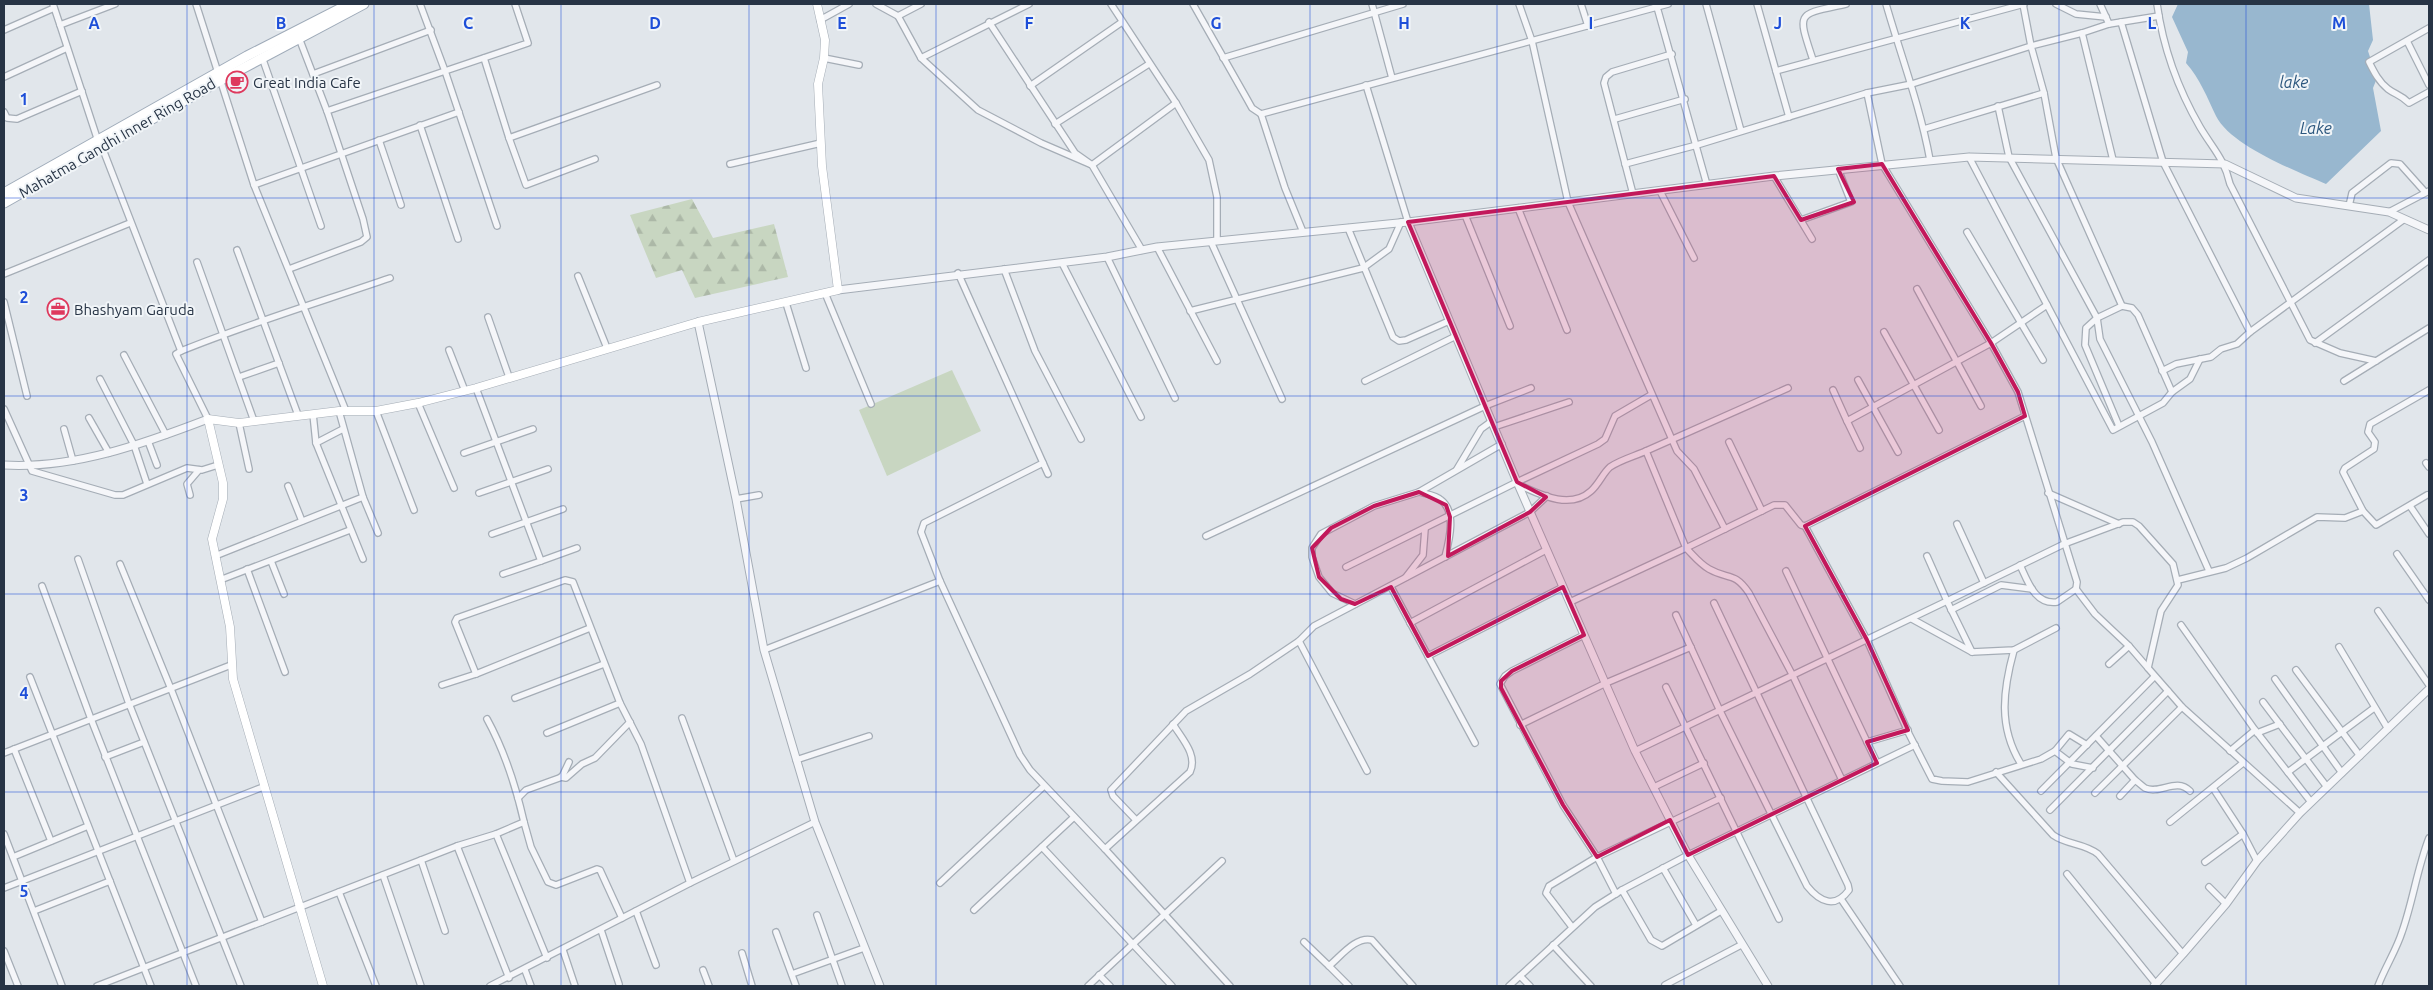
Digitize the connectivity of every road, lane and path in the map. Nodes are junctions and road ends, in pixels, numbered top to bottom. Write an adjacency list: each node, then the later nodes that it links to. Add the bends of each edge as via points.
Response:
1 (96, 4): 30 (street)
2 (115, 4): 30 (street)
3 (196, 4): 64 (street)
4 (364, 4): 46 (main road, Mahatma Gandhi Inner Ring Road)
5 (420, 4): 43 (street)
6 (515, 4): 54 (street, via 528,43)
7 (817, 4): 35 (main road)
8 (849, 4): 35 (street)
9 (876, 4): 32 (street)
10 (921, 4): 32 (street)
11 (1029, 4): 36 (street)
12 (1111, 4): 37 (street)
13 (1195, 4): 57 (street)
14 (1372, 4): 31 (street)
15 (1403, 4): 31 (street)
16 (1519, 4): 48 (street)
17 (1581, 4): 41 (street)
18 (1668, 4): 28 (street)
19 (1706, 4): 88 (street)
20 (1757, 4): 61 (street)
21 (1846, 4): 58 (street, via 1810,12 1804,17 1802,24)
22 (1886, 4): 47 (street)
23 (2023, 4): 47 (street); 50 (street)
24 (2056, 4): 34 (street, via 2076,14)
25 (2100, 4): 34 (street)
26 (2157, 4): 33 (street)
27 (344, 5): 64 (main road, Mahatma Gandhi Inner Ring Road)
28 (1656, 5): 41 (street); 52 (street)
29 (53, 6): 40 (street); 42 (street)
30 (98, 10): 40 (street)
31 (1374, 12): 57 (street); 66 (street)
32 (898, 16): 56 (street)
33 (2159, 16): 38 (street); 105 (street, via 2172,69 2200,126)
34 (2106, 17): 39 (street)
35 (820, 20): 55 (main road, via 825,40)
36 (989, 22): 56 (street); 71 (street)
37 (1122, 22): 59 (street); 71 (street)
38 (2121, 22): 39 (street); 101 (street)
39 (2109, 24): 45 (street)
40 (60, 25): 51 (street)
41 (1588, 26): 48 (street)
42 (4, 30)
43 (431, 30): 62 (street); 63 (street)
44 (2429, 30): 49 (street)
45 (2082, 33): 50 (street); 100 (street)
46 (299, 38): 53 (main road, Mahatma Gandhi Inner Ring Road); 63 (street)
47 (1896, 38): 58 (street); 67 (street)
48 (1532, 41): 66 (street); 116 (street)
49 (2407, 41): 70 (street); 73 (street, via 2369,62 2377,78 2408,103)
50 (2031, 46): 67 (street); 75 (street)
51 (68, 48): 65 (street); 72 (street)
52 (1672, 54): 76 (street); 84 (street, via 1612,72 1606,77 1604,82)
53 (262, 57): 64 (main road, Mahatma Gandhi Inner Ring Road); 107 (street)
54 (484, 58): 62 (street); 89 (street)
55 (824, 58): 60 (street); 91 (main road, via 818,84)
56 (921, 58): 106 (street, via 978,110)
57 (1223, 58): 82 (street, via 1252,108)
58 (1813, 60): 61 (street)
59 (1149, 64): 77 (street); 85 (street)
60 (859, 66)
61 (1776, 71): 83 (street)
62 (445, 72): 79 (street); 81 (street)
63 (313, 74): 79 (street)
64 (220, 76): 92 (main road, Mahatma Gandhi Inner Ring Road); 110 (street)
65 (4, 77)
66 (1392, 78): 69 (street)
67 (1912, 84): 74 (street); 87 (street)
68 (657, 85): 89 (street)
69 (1366, 85): 82 (street); 125 (street)
70 (2429, 85)
71 (1030, 86): 85 (street)
72 (82, 91): 80 (street, via 17,119 6,118); 92 (street)
73 (2429, 92)
74 (1867, 93): 83 (street); 104 (street)
75 (2044, 93): 78 (street); 97 (street)
76 (1684, 99): 84 (street); 93 (street)
77 (1176, 103): 106 (street); 135 (street, via 1209,160 1216,197)
78 (1998, 106): 87 (street); 96 (street)
79 (327, 111): 94 (street)
80 (4, 112)
81 (459, 112): 86 (street); 128 (street)
82 (1261, 114): 131 (street)
83 (1788, 117): 88 (street)
84 (1614, 119): 103 (street)
85 (1056, 124): 106 (street, via 1075,153)
86 (420, 125): 90 (street); 134 (street)
87 (1924, 129): 99 (street)
88 (1741, 131): 93 (street)
89 (509, 138): 98 (street, via 526,185)
90 (379, 140): 94 (street); 118 (street)
91 (821, 143): 102 (street); 152 (main road)
92 (100, 144): 114 (main road, Mahatma Gandhi Inner Ring Road); 117 (main road, Mahatma Gandhi Inner Ring Road); 126 (street)
93 (1697, 145): 103 (street); 111 (street)
94 (340, 153): 107 (street); 145 (street, via 367,237)
95 (1969, 157): 96 (street); 99 (street); 158 (street)
96 (2009, 157): 97 (street); 163 (street)
97 (2056, 158): 100 (street); 159 (street)
98 (595, 159)
99 (1930, 160): 104 (street)
100 (2112, 160): 101 (street)
101 (2164, 162): 105 (street); 172 (street)
102 (730, 164)
103 (1625, 164): 115 (street)
104 (1882, 164): 108 (street); 175 (street)
105 (2225, 164): 119 (street, via 2296,198); 157 (street, via 2230,184)
106 (1092, 165): 138 (street)
107 (300, 168): 110 (street); 127 (street)
108 (1838, 169): 109 (street); 123 (street, via 1851,202)
109 (1774, 176): 111 (street); 123 (street)
110 (254, 185): 145 (street)
111 (1708, 185): 112 (street)
112 (1660, 191): 115 (street); 140 (street)
113 (2427, 192): 119 (street, via 2400,164 2391,163 2352,193); 121 (street)
114 (4, 193)
115 (1633, 194): 116 (street)
116 (1568, 202): 120 (street); 203 (street)
117 (4, 203)
118 (401, 205)
119 (2349, 206): 121 (street)
120 (1518, 208): 122 (street); 170 (street)
121 (2389, 212): 124 (street)
122 (1465, 215): 125 (street); 168 (street)
123 (1801, 220): 133 (street)
124 (2403, 220): 130 (street); 157 (street)
125 (1405, 222): 129 (street); 144 (street, via 1389,249); 165 (street)
126 (130, 223): 147 (street); 179 (street)
127 (321, 226)
128 (497, 226)
129 (1348, 228): 131 (street); 144 (street)
130 (2429, 230)
131 (1303, 232): 135 (street)
132 (1967, 232): 167 (street)
133 (1812, 238)
134 (458, 239)
135 (1214, 242): 136 (street); 154 (street)
136 (1157, 247): 138 (street); 161 (street)
137 (236, 250): 164 (street)
138 (1142, 250): 139 (street)
139 (1107, 257): 143 (street); 205 (street)
140 (1694, 258)
141 (2429, 260): 176 (street)
142 (197, 262): 173 (street)
143 (1062, 263): 146 (street); 220 (street)
144 (1363, 268): 154 (street); 165 (street, via 1394,337 1399,341)
145 (289, 269): 160 (street)
146 (1004, 269): 148 (street); 234 (street, via 1035,351)
147 (4, 274)
148 (958, 274): 152 (street); 247 (street)
149 (578, 276): 177 (street)
150 (390, 278): 160 (street)
151 (1918, 289): 184 (street)
152 (838, 290): 153 (main road)
153 (825, 293): 156 (main road); 209 (street)
154 (1238, 299): 161 (street); 206 (street)
155 (4, 302): 204 (street)
156 (786, 302): 166 (main road); 187 (street)
157 (2290, 303): 172 (street); 176 (street, via 2310,340)
158 (2047, 305): 167 (street); 227 (street, via 2113,430)
159 (2122, 306): 163 (street); 188 (street, via 2132,308 2138,315)
160 (303, 308): 164 (street); 215 (street)
161 (1190, 311): 183 (street)
162 (488, 317): 190 (street)
163 (2097, 318): 219 (street, via 2100,339); 227 (street, via 2086,328 2085,345)
164 (263, 319): 173 (street); 186 (street)
165 (1450, 320): 174 (street)
166 (698, 322): 177 (main road); 270 (street)
167 (2020, 323): 175 (street); 182 (street)
168 (1510, 326)
169 (2429, 328): 185 (street)
170 (1566, 330)
171 (1884, 332): 195 (street)
172 (2250, 332): 181 (street, via 2234,346)
173 (223, 334): 179 (street); 189 (street)
174 (1456, 336): 192 (street); 210 (street)
175 (1991, 342): 184 (street); 218 (street, via 2018,392)
176 (2315, 343): 185 (street, via 2348,356)
177 (607, 348): 190 (main road)
178 (449, 350): 201 (street)
179 (181, 351): 222 (street, via 176,354)
180 (124, 355): 232 (street)
181 (2200, 359): 188 (street); 202 (street, via 2190,379)
182 (2043, 360)
183 (1216, 361)
184 (1956, 361): 195 (street); 211 (street)
185 (2376, 361): 194 (street)
186 (279, 363): 189 (street); 217 (street)
187 (806, 368)
188 (2162, 371): 202 (street)
189 (238, 377): 223 (street)
190 (509, 377): 196 (main road)
191 (100, 378): 240 (street)
192 (1364, 380)
193 (1858, 380): 212 (street)
194 (2344, 381)
195 (1914, 385): 212 (street); 231 (street)
196 (476, 388): 201 (main road); 236 (street)
197 (1531, 388): 210 (street)
198 (1788, 388): 233 (street)
199 (1833, 390): 224 (street)
200 (2429, 390): 276 (street, via 2370,424 2368,432 2374,449 2345,468 2343,474)
201 (465, 391): 208 (main road)
202 (2172, 392): 219 (street, via 2163,403)
203 (1651, 395): 233 (street); 259 (street, via 1616,416 1602,442)
204 (27, 396)
205 (1175, 398)
206 (1282, 399)
207 (1569, 402): 226 (street)
208 (418, 403): 214 (main road); 261 (street)
209 (871, 404)
210 (1485, 406): 226 (street); 290 (street)
211 (1981, 406)
212 (1872, 407): 224 (street); 243 (street)
213 (4, 409): 251 (street)
214 (376, 410): 215 (main road); 274 (street)
215 (342, 411): 216 (main road); 229 (street)
216 (313, 414): 217 (main road); 238 (street)
217 (298, 415): 223 (main road)
218 (2025, 416): 264 (street); 283 (street)
219 (2138, 416): 227 (street); 308 (street)
220 (1142, 417)
221 (89, 418): 244 (street)
222 (208, 419): 225 (main road); 232 (street); 250 (main road)
223 (254, 421): 225 (main road)
224 (1848, 421): 241 (street)
225 (239, 422): 252 (street)
226 (1493, 424): 239 (street); 255 (street, via 1481,429)
227 (2119, 426)
228 (64, 429): 246 (street)
229 (342, 429): 238 (street); 269 (street)
230 (533, 429): 236 (street)
231 (1938, 430)
232 (166, 435): 235 (street)
233 (1672, 439): 242 (street); 285 (street, via 1677,451 1694,469)
234 (1081, 440)
235 (148, 441): 240 (street); 249 (street)
236 (497, 442): 245 (street); 257 (street)
237 (1729, 442): 275 (street)
238 (316, 443): 271 (street)
239 (1502, 444): 255 (street); 259 (street)
240 (134, 445): 244 (street); 258 (street)
241 (1860, 448)
242 (1646, 451): 268 (street, via 1612,466 1591,491 1578,500); 293 (street)
243 (1898, 452)
244 (109, 453): 246 (street)
245 (464, 453)
246 (73, 460): 251 (street)
247 (1043, 462): 256 (street); 313 (street, via 924,523 921,532)
248 (4, 465): 251 (street)
249 (157, 465)
250 (218, 465): 254 (street); 296 (main road, via 224,490 212,538)
251 (29, 466): 258 (street, via 32,470 115,495 123,495)
252 (249, 469)
253 (548, 469): 257 (street)
254 (199, 470): 258 (street, via 187,468); 265 (street, via 187,484)
255 (1456, 470): 262 (street)
256 (1048, 474)
257 (512, 482): 263 (street); 280 (street)
258 (146, 484)
259 (1518, 484): 268 (street); 277 (street); 278 (street)
260 (288, 486): 279 (street)
261 (454, 488)
262 (1419, 492): 278 (street, via 1443,501); 325 (street, via 1374,506 1321,534 1314,542 1312,558 1319,577 1332,593)
263 (479, 493)
264 (2048, 493): 282 (street); 291 (street)
265 (190, 495)
266 (759, 495): 270 (street)
267 (2427, 495): 272 (street)
268 (1547, 496): 277 (street)
269 (364, 497): 271 (street); 287 (street)
270 (736, 499): 340 (street)
271 (340, 506): 279 (street); 286 (street)
272 (2410, 506): 276 (street, via 2379,524); 289 (street)
273 (563, 509): 280 (street)
274 (414, 510)
275 (1762, 511): 283 (street, via 1774,505 1785,505); 285 (street)
276 (2363, 511): 308 (street, via 2346,518 2317,517 2247,558)
277 (1530, 512): 294 (street); 298 (street)
278 (1450, 517): 284 (street); 298 (street)
279 (302, 521): 296 (street)
280 (526, 522): 288 (street); 302 (street)
281 (1958, 524): 314 (street)
282 (2119, 524): 291 (street); 312 (street, via 2128,522 2139,526 2173,564)
283 (1805, 526): 335 (street)
284 (1425, 529): 305 (street); 310 (street, via 1423,555)
285 (1725, 529): 293 (street)
286 (350, 530): 300 (street); 301 (street)
287 (378, 533)
288 (492, 534)
289 (2429, 534)
290 (1206, 536)
291 (2064, 544): 304 (street); 319 (street, via 2077,582)
292 (577, 548): 302 (street)
293 (1686, 548): 323 (street); 352 (street, via 1708,569 1742,582)
294 (1546, 550): 317 (street); 330 (street)
295 (2397, 554): 321 (street)
296 (215, 556): 311 (main road)
297 (1927, 556): 322 (street)
298 (1445, 557): 310 (street)
299 (78, 559): 367 (street)
300 (363, 559)
301 (271, 561): 306 (street); 320 (street)
302 (540, 561): 309 (street)
303 (120, 564): 360 (street)
304 (2020, 565): 314 (street); 318 (street)
305 (1346, 567)
306 (247, 569): 311 (street); 350 (street)
307 (1786, 571): 344 (street)
308 (2209, 571): 312 (street)
309 (503, 574)
310 (1405, 579): 316 (street)
311 (220, 580): 347 (main road, via 230,627)
312 (2178, 580): 348 (street, via 2177,589 2161,611)
313 (940, 581): 340 (street); 418 (street, via 1020,755)
314 (1984, 583): 322 (street)
315 (42, 586): 372 (street)
316 (1391, 587): 325 (street); 330 (street)
317 (1563, 587): 323 (street); 343 (street)
318 (2032, 588): 319 (street, via 2040,599 2052,602 2062,600); 326 (street, via 2002,585)
319 (2076, 589): 337 (street, via 2095,614)
320 (284, 594)
321 (2429, 600)
322 (1948, 601): 326 (street); 329 (street)
323 (1570, 602): 334 (street)
324 (1714, 602): 363 (street)
325 (1356, 604): 336 (street, via 1314,626)
326 (1951, 610): 342 (street)
327 (2378, 611): 357 (street)
328 (1676, 615): 338 (street)
329 (1912, 618): 335 (street); 342 (street)
330 (1410, 623): 343 (street)
331 (2181, 626): 381 (street)
332 (590, 628): 345 (street); 351 (street); 351 (street, via 576,587 569,580 457,618 455,624)
333 (2056, 628): 341 (street)
334 (1584, 635): 356 (street); 377 (street, via 1512,671 1501,681 1501,688)
335 (1867, 640): 344 (street); 380 (street)
336 (1299, 641): 375 (street, via 1186,711); 411 (street)
337 (2129, 646): 346 (street); 348 (street)
338 (1691, 648): 356 (street); 370 (street)
339 (2339, 648): 369 (street)
340 (764, 650): 402 (street)
341 (2014, 650): 342 (street); 408 (street, via 2008,670 2003,717 2011,748)
342 (1972, 652)
343 (1428, 656): 389 (street)
344 (1828, 659): 352 (street); 388 (street)
345 (604, 664): 364 (street); 366 (street)
346 (2109, 664)
347 (231, 665): 360 (street); 419 (main road, via 236,697)
348 (2148, 668): 354 (street)
349 (2296, 670): 382 (street)
350 (285, 672)
351 (476, 674): 358 (street)
352 (1793, 676): 363 (street); 416 (street)
353 (30, 677): 383 (street)
354 (2154, 677): 362 (street); 386 (street)
355 (2275, 679): 392 (street)
356 (1606, 683): 377 (street); 394 (street)
357 (2429, 684)
358 (442, 685)
359 (1666, 687): 378 (street)
360 (171, 689): 367 (street); 431 (street)
361 (2429, 689): 379 (street)
362 (2168, 690): 368 (street); 396 (street)
363 (1758, 693): 370 (street); 429 (street)
364 (515, 698)
365 (2263, 702): 376 (street)
366 (620, 704): 374 (street); 384 (street)
367 (130, 705): 372 (street); 387 (street)
368 (2182, 706): 397 (street); 409 (street)
369 (2374, 708): 379 (street); 382 (street)
370 (1720, 711): 378 (street); 434 (street)
371 (682, 718): 460 (street)
372 (90, 719): 383 (street); 400 (street)
373 (487, 719): 427 (street, via 496,735)
374 (630, 722): 415 (street, via 595,758 566,778); 467 (street, via 641,744)
375 (1174, 724): 436 (street, via 1194,764 1190,772); 436 (street, via 1111,790)
376 (2280, 724): 381 (street); 401 (street)
377 (1520, 725): 456 (street, via 1563,805)
378 (1686, 727): 394 (street); 405 (street)
379 (2388, 729): 399 (street)
380 (1908, 730): 388 (street); 390 (street)
381 (2256, 732): 397 (street); 413 (street)
382 (2342, 732): 392 (street); 399 (street)
383 (51, 733): 393 (street); 442 (street)
384 (547, 733)
385 (869, 736): 402 (street)
386 (2096, 736): 391 (street); 396 (street)
387 (144, 742): 400 (street); 438 (street)
388 (1867, 742): 406 (street)
389 (1475, 744)
390 (1915, 745): 406 (street); 412 (street, via 1929,774 1936,781 1968,782)
391 (2087, 745): 395 (street, via 2069,734); 404 (street)
392 (2322, 746): 401 (street); 414 (street)
393 (14, 749): 398 (street); 449 (street)
394 (1636, 751): 420 (street)
395 (2055, 751): 404 (street); 408 (street)
396 (2108, 751): 409 (street); 410 (street)
397 (2230, 751): 407 (street)
398 (4, 753)
399 (2360, 756): 414 (street)
400 (105, 757): 447 (street)
401 (2306, 758): 413 (street); 421 (street)
402 (796, 760): 440 (street)
403 (569, 762): 415 (street)
404 (2070, 762): 410 (street); 423 (street)
405 (1704, 763): 420 (street); 428 (street)
406 (1877, 763): 416 (street)
407 (2243, 763): 422 (street); 433 (street)
408 (2021, 764): 412 (street)
409 (2122, 766): 417 (street); 425 (street)
410 (2093, 768): 432 (street)
411 (1367, 771)
412 (1996, 772): 500 (street, via 2053,835 2098,854)
413 (2288, 772): 430 (street)
414 (2342, 773): 421 (street)
415 (561, 777): 427 (street, via 526,790)
416 (1842, 780): 429 (street)
417 (2135, 780): 424 (street, via 2145,788 2158,789 2171,784); 426 (street)
418 (1044, 786): 435 (street); 468 (street)
419 (264, 787): 431 (street); 475 (main road)
420 (1654, 787): 437 (street)
421 (2327, 787): 430 (street)
422 (2213, 788): 441 (street); 446 (street)
423 (2040, 791)
424 (2190, 791)
425 (2095, 793)
426 (2120, 796)
427 (518, 798): 439 (street)
428 (1721, 798): 437 (street); 443 (street)
429 (1805, 798): 434 (street); 473 (street, via 1849,888)
430 (2312, 802): 433 (street)
431 (216, 805): 438 (street); 484 (street)
432 (2050, 810)
433 (2300, 813): 459 (street)
434 (1771, 815): 443 (street); 473 (street, via 1811,890 1828,903)
435 (1074, 817): 451 (street); 452 (street)
436 (1136, 820): 452 (street)
437 (1670, 820): 454 (street); 456 (street)
438 (175, 821): 447 (street); 490 (street)
439 (524, 822): 445 (street); 482 (street, via 531,847 548,882 556,885 600,870)
440 (815, 822): 460 (street); 495 (street)
441 (2170, 822)
442 (88, 826): 449 (street); 453 (street)
443 (1737, 831): 454 (street); 483 (street)
444 (4, 834): 455 (street)
445 (496, 834): 450 (street); 501 (street)
446 (2244, 834): 459 (street); 461 (street)
447 (136, 836): 453 (street); 498 (street)
448 (2429, 838): 544 (street, via 2418,866 2402,933)
449 (50, 841): 455 (street)
450 (457, 846): 457 (street); 511 (street)
451 (1042, 847): 476 (street); 492 (street)
452 (1105, 849): 480 (street)
453 (99, 850): 465 (street); 466 (street)
454 (1688, 855): 462 (street); 479 (street)
455 (13, 857): 465 (street)
456 (1597, 857): 472 (street); 486 (street, via 1546,890 1549,899)
457 (421, 860): 463 (street); 488 (street)
458 (1222, 861): 480 (street)
459 (2257, 861): 474 (street)
460 (734, 862): 467 (street)
461 (2205, 862)
462 (1663, 868): 472 (street); 485 (street)
463 (383, 874): 471 (street); 524 (street)
464 (2067, 874): 515 (street)
465 (22, 880): 470 (street); 477 (street)
466 (110, 881): 477 (street); 505 (street)
467 (690, 883): 478 (street)
468 (940, 883)
469 (2209, 887): 474 (street)
470 (4, 888)
471 (339, 892): 475 (street); 523 (street)
472 (1619, 892): 485 (street, via 1655,944 1662,946); 486 (street)
473 (1841, 899): 543 (street)
474 (2226, 904): 500 (street)
475 (300, 907): 484 (street); 522 (main road)
476 (974, 910)
477 (34, 911): 517 (street)
478 (636, 911): 482 (street); 503 (street)
479 (1721, 911): 485 (street); 494 (street)
480 (1164, 914): 492 (street); 536 (street)
481 (817, 915): 502 (street)
482 (622, 918): 487 (street)
483 (1779, 919)
484 (262, 922): 490 (street)
485 (1696, 925)
486 (1572, 927): 493 (street)
487 (601, 930): 496 (street); 512 (street)
488 (445, 931)
489 (776, 932): 508 (street)
490 (222, 938): 498 (street); 521 (street)
491 (1304, 942): 504 (street)
492 (1133, 944): 509 (street); 535 (street)
493 (1553, 945): 510 (street); 541 (street)
494 (1741, 945): 514 (street); 542 (street)
495 (864, 948): 502 (street); 532 (street)
496 (563, 950): 501 (street); 527 (street)
497 (4, 951): 516 (street)
498 (182, 952): 505 (street); 520 (street)
499 (742, 953): 529 (street)
500 (2183, 954): 515 (street)
501 (547, 958): 506 (street)
502 (832, 960): 508 (street); 531 (street)
503 (656, 965)
504 (1329, 966): 537 (street); 538 (street, via 1359,940 1366,938 1372,940)
505 (143, 967): 513 (street); 519 (street)
506 (525, 970): 511 (street); 526 (street)
507 (704, 970): 528 (street)
508 (792, 974): 530 (street)
509 (1099, 975): 533 (street); 534 (street)
510 (1520, 976): 539 (street); 540 (street)
511 (509, 978): 525 (street)
512 (619, 984)
513 (106, 985): 518 (street)
514 (1665, 985)
515 (2155, 985)
516 (18, 986)
517 (62, 986)
518 (97, 986)
519 (151, 986)
520 (196, 986)
521 (241, 986)
522 (323, 986)
523 (376, 986)
524 (421, 986)
525 (490, 986)
526 (531, 986)
527 (575, 986)
528 (709, 986)
529 (752, 986)
530 (796, 986)
531 (842, 986)
532 (880, 986)
533 (1088, 986)
534 (1110, 986)
535 (1172, 986)
536 (1230, 986)
537 (1349, 986)
538 (1413, 986)
539 (1509, 986)
540 (1530, 986)
541 (1591, 986)
542 (1768, 986)
543 (1900, 986)
544 (2378, 986)

